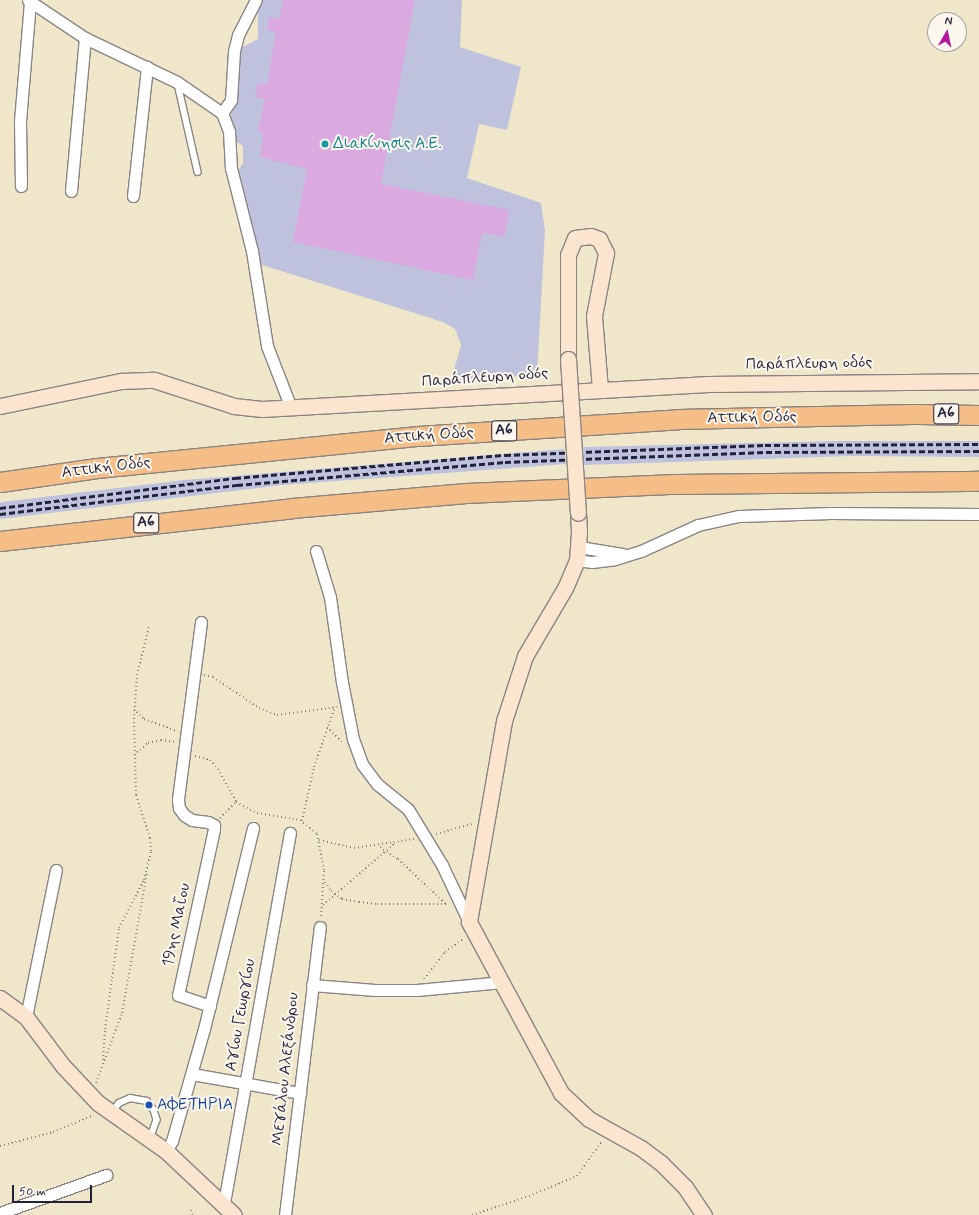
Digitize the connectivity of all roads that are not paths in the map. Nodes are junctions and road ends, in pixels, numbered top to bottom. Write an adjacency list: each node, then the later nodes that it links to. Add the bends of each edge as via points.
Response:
1 (256, 0): 6 (street, via 238,35 234,51 231,100)
2 (29, 1): 3 (street); 8 (street, via 20,121)
3 (85, 38): 4 (street); 9 (street)
4 (147, 67): 5 (street); 10 (street)
5 (177, 82): 6 (street); 7 (lane)
6 (222, 114): 14 (street, via 229,131 231,168 252,251 268,346)
7 (198, 172)
8 (21, 186)
9 (71, 191)
10 (133, 196)
11 (979, 381): 12 (street, Παράπλευρη οδός, via 716,384)
12 (600, 389): 14 (street, Παράπλευρη οδός); 21 (street, bridge, via 594,316 606,253 599,239 591,236 575,238 568,255 568,359 578,513)
13 (0, 406): 14 (street, Παράπλευρη οδός, via 120,381 154,380 234,406 262,410)
14 (291, 408)
15 (979, 415): 17 (highway, Αττική Οδός / Α6, via 678,419 418,436 152,462)
16 (979, 481): 19 (highway, Α6, via 683,484 466,493 292,508)
17 (0, 482)
18 (979, 514): 21 (street, via 831,513 739,516 698,525 625,555)
19 (0, 541)
20 (316, 551): 26 (street, via 330,597 357,753 365,771 408,809)
21 (578, 554): 26 (street, via 565,588 519,672 504,721)
22 (201, 622): 31 (street, 19ης Μαΐου, via 179,808 192,820 214,827 178,995)
23 (253, 828): 31 (street)
24 (290, 833): 34 (street, Αγίου Γεωργίου)
25 (56, 870): 32 (street)
26 (469, 922): 28 (street)
27 (320, 927): 29 (street, Μεγάλου Αλεξάνδρου)
28 (503, 982): 29 (street, via 417,990); 44 (street, via 561,1093 578,1111 641,1148 673,1174)
29 (312, 985): 35 (street, Μεγάλου Αλεξάνδρου)
30 (0, 998): 32 (street)
31 (210, 1006): 33 (street)
32 (26, 1018): 36 (street, via 91,1097)
33 (192, 1074): 34 (street); 38 (street, via 172,1141)
34 (246, 1083): 35 (street); 40 (street, Αγίου Γεωργίου)
35 (300, 1093): 43 (street, Μεγάλου Αλεξάνδρου)
36 (107, 1111): 37 (street); 37 (lane, via 130,1098 146,1101 154,1110 157,1120)
37 (150, 1139): 38 (street)
38 (166, 1151): 40 (street)
39 (106, 1175): 41 (street)
40 (224, 1203): 42 (street)
41 (0, 1213)
42 (234, 1215)
43 (286, 1215)
44 (704, 1215)

